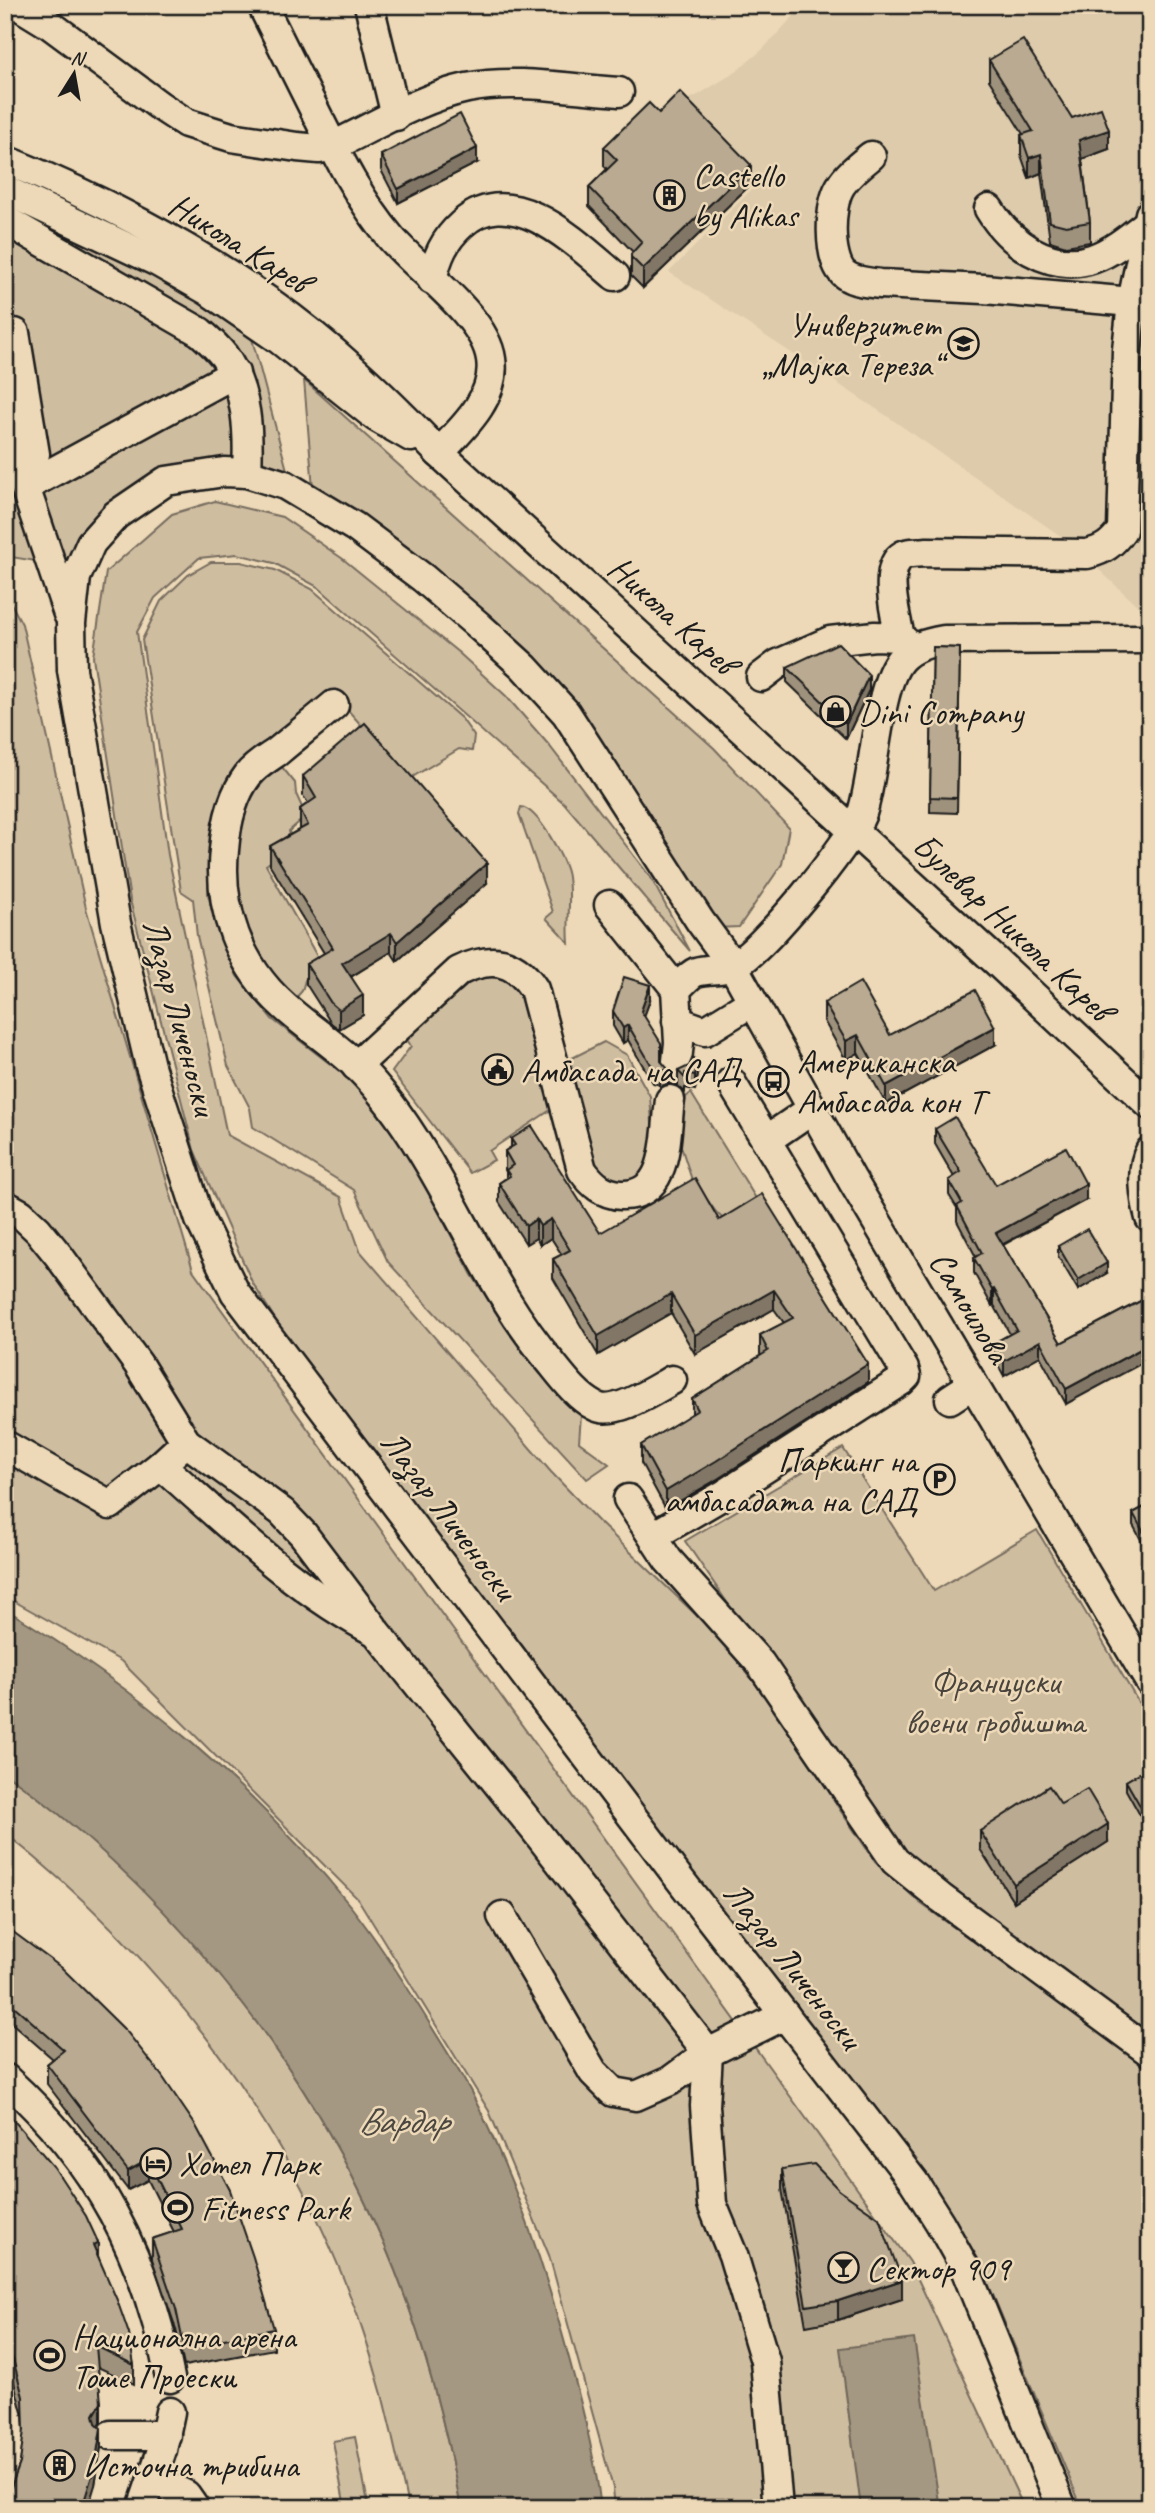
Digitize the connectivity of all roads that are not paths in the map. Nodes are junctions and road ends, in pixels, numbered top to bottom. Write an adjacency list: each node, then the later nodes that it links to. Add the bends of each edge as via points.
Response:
1 (18, 5): 6 (street, via 186,123 231,137 319,149)
2 (262, 5): 6 (street)
3 (369, 5): 5 (street)
4 (619, 92): 5 (street, via 484,86 451,92)
5 (396, 116): 6 (street)
6 (333, 146): 14 (street, via 375,219)
7 (871, 156): 15 (street, via 839,188 833,209 834,248 839,266 848,276 880,284)
8 (5, 160): 19 (street, Никола Карев, via 136,222 268,300 365,379)
9 (5, 190): 19 (street, Никола Карев, via 207,290 280,340 376,417)
10 (989, 209): 11 (street, via 1012,238 1048,260 1063,263 1102,255)
11 (1149, 218): 15 (street)
12 (5, 220): 17 (street, via 200,332)
13 (615, 276): 14 (street, via 540,219 499,207 478,212 452,234 441,250)
14 (432, 280): 19 (street, via 477,326 492,365 481,403)
15 (1132, 302): 24 (street, via 1125,379 1122,530 1103,550 1087,554 904,554 891,575)
16 (15, 333): 21 (street, via 35,454)
17 (235, 373): 20 (street, via 249,433); 21 (street)
18 (5, 412): 21 (street)
19 (439, 453): 27 (street, Никола Карев)
20 (247, 473): 22 (street, Лазар Личеноски, via 166,481 116,515 91,543 76,577); 29 (street, Лазар Личеноски, via 285,485 355,527 423,578 524,667 566,713)
21 (25, 487): 22 (street)
22 (71, 623): 52 (street, Лазар Личеноски, via 72,670 116,923 150,1066 200,1220 235,1292)
23 (1150, 639): 24 (street)
24 (907, 643): 25 (street, via 875,636 830,640); 27 (street, via 890,679 862,814)
25 (761, 677)
26 (334, 705): 33 (street, via 250,774 237,793 225,839 223,888 236,940 261,981)
27 (853, 832): 29 (street, via 803,897); 37 (street, Булевар Никола Карев)
28 (609, 905): 30 (street)
29 (733, 966): 30 (street, via 695,973); 31 (street, Самоилова)
30 (676, 989): 32 (street)
31 (752, 1002): 32 (street, via 705,1031); 38 (street, Самоилова)
32 (677, 1021): 34 (street)
33 (356, 1066): 36 (street, via 459,971 494,961 519,970 534,989 582,1170 600,1190 635,1194 655,1181); 43 (street, via 421,1149 515,1315 583,1397 609,1409)
34 (676, 1070)
35 (731, 1082): 39 (street)
36 (670, 1101)
37 (1150, 1105)
38 (812, 1109): 39 (street); 50 (street, Самоилова, via 961,1391)
39 (768, 1139): 48 (street, via 906,1376)
40 (1150, 1151): 42 (street, via 1145,1159)
41 (5, 1205): 44 (street, via 38,1230 59,1256 138,1364)
42 (1150, 1218)
43 (672, 1380)
44 (186, 1442): 46 (street); 49 (street, via 282,1512)
45 (5, 1446): 46 (street, via 110,1505)
46 (161, 1465): 49 (street, via 269,1559 340,1614)
47 (628, 1499): 48 (street)
48 (653, 1536): 53 (street, via 668,1560 760,1663 895,1861)
49 (376, 1632): 54 (street)
50 (1150, 1682)
51 (502, 1916): 54 (street, via 593,2072 613,2092 636,2096 670,2081)
52 (785, 2015): 54 (street); 62 (street, Лазар Личеноски, via 914,2182 940,2223 964,2266)
53 (1150, 2052)
54 (708, 2053): 61 (street, via 705,2106 712,2204 733,2255 765,2361)
55 (5, 2078): 56 (street, via 60,2133 111,2209 150,2298)
56 (170, 2378)
57 (111, 2435): 58 (street, via 168,2424)
58 (152, 2479): 59 (street); 60 (street, via 186,2495)
59 (142, 2508)
60 (195, 2508)
61 (778, 2508)
62 (1062, 2508)

